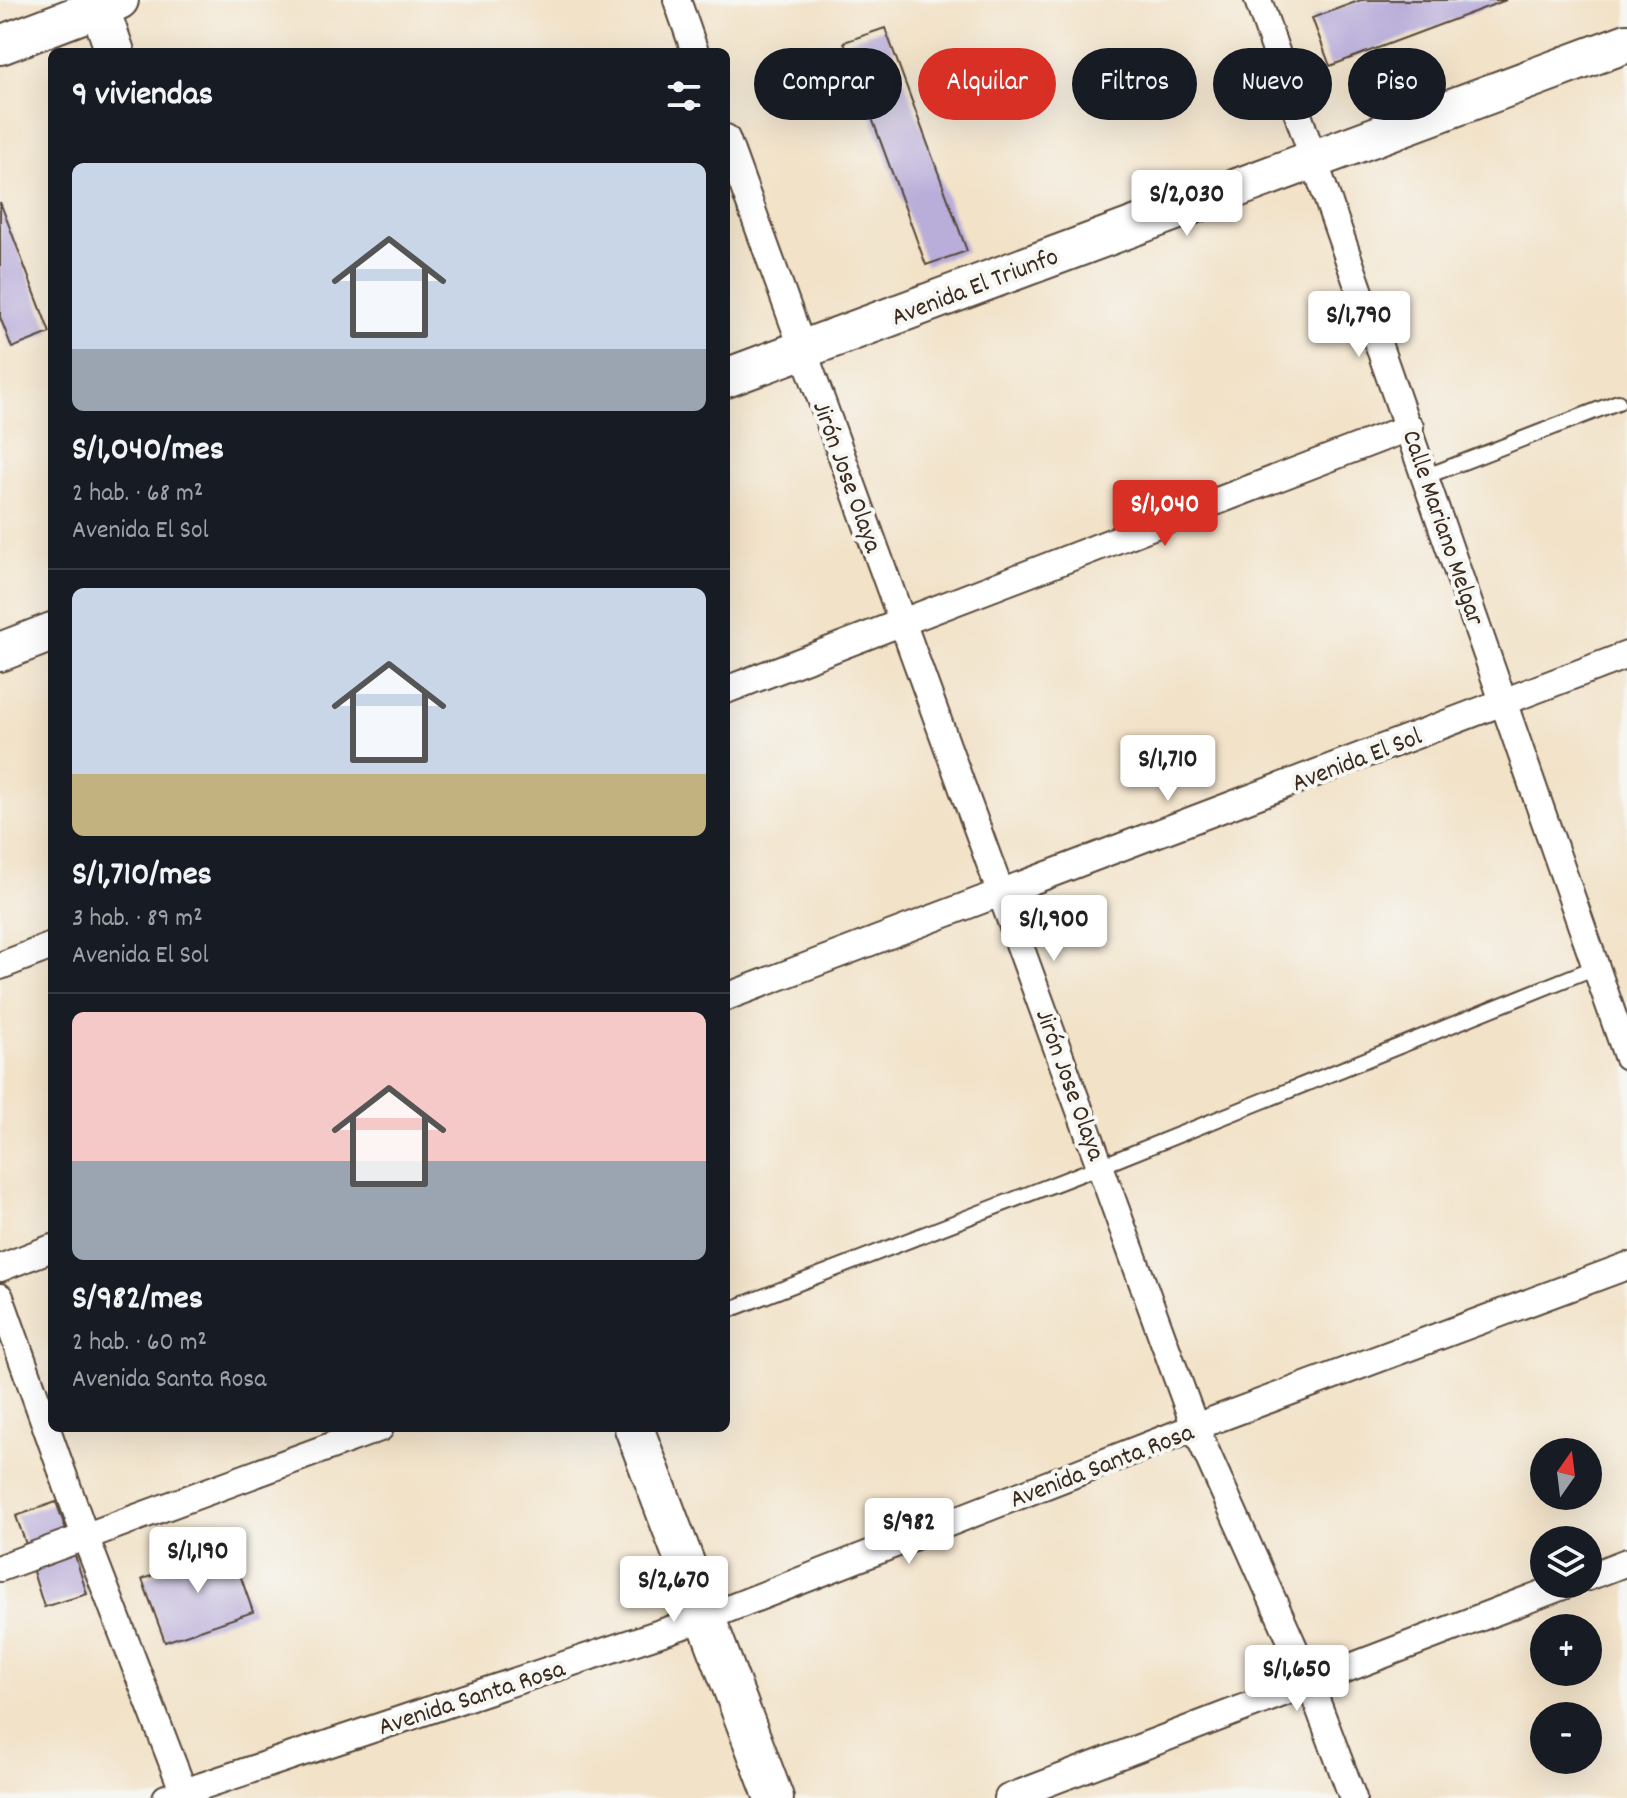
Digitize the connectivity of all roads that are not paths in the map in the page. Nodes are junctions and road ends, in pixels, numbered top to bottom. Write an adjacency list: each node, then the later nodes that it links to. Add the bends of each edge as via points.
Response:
1 (677, 0): 7 (street)
2 (1258, 0): 9 (street, Calle Mariano Melgar)
3 (105, 2): 5 (street); 6 (street)
4 (1627, 43): 9 (street, Avenida El Triunfo)
5 (0, 45)
6 (114, 48)
7 (694, 48)
8 (730, 149): 10 (street, Jirón Jose Olaya)
9 (1314, 157): 10 (street, Avenida El Triunfo); 13 (street, Calle Mariano Melgar)
10 (802, 349): 11 (street, Avenida El Triunfo); 15 (street, Jirón Jose Olaya)
11 (730, 376)
12 (1618, 402): 14 (lane)
13 (1410, 427): 14 (street, Calle Mariano Melgar); 15 (street)
14 (1427, 476): 20 (street, Calle Mariano Melgar)
15 (903, 623): 19 (street); 21 (street, Jirón Jose Olaya)
16 (48, 634): 17 (street)
17 (0, 652)
18 (1627, 655): 20 (street, Avenida El Sol)
19 (730, 688)
20 (1506, 701): 21 (street, Avenida El Sol); 24 (street, Calle Mariano Melgar)
21 (1003, 893): 25 (street, Avenida El Sol); 27 (street, Jirón Jose Olaya)
22 (48, 948): 23 (street)
23 (0, 966)
24 (1596, 967): 26 (street, Calle Mariano Melgar); 27 (lane)
25 (730, 995)
26 (1627, 1056)
27 (1101, 1166): 32 (lane); 33 (street, Jirón Jose Olaya)
28 (48, 1250): 30 (street)
29 (1627, 1266): 33 (street, Avenida Santa Rosa)
30 (0, 1268)
31 (0, 1297): 35 (street)
32 (730, 1309)
33 (1195, 1427): 43 (street, Avenida Santa Rosa); 44 (street, Jirón Jose Olaya)
34 (48, 1432): 38 (street)
35 (48, 1432)
36 (369, 1432): 38 (street)
37 (635, 1432): 43 (street)
38 (85, 1536): 40 (street); 45 (street)
39 (1627, 1562): 41 (street)
40 (0, 1568)
41 (1602, 1572)
42 (1531, 1598): 44 (street)
43 (705, 1618): 45 (street, Avenida Santa Rosa); 46 (street)
44 (1309, 1681): 47 (street); 48 (street, Jirón Jose Olaya)
45 (179, 1796)
46 (774, 1798)
47 (1008, 1798)
48 (1353, 1798)

